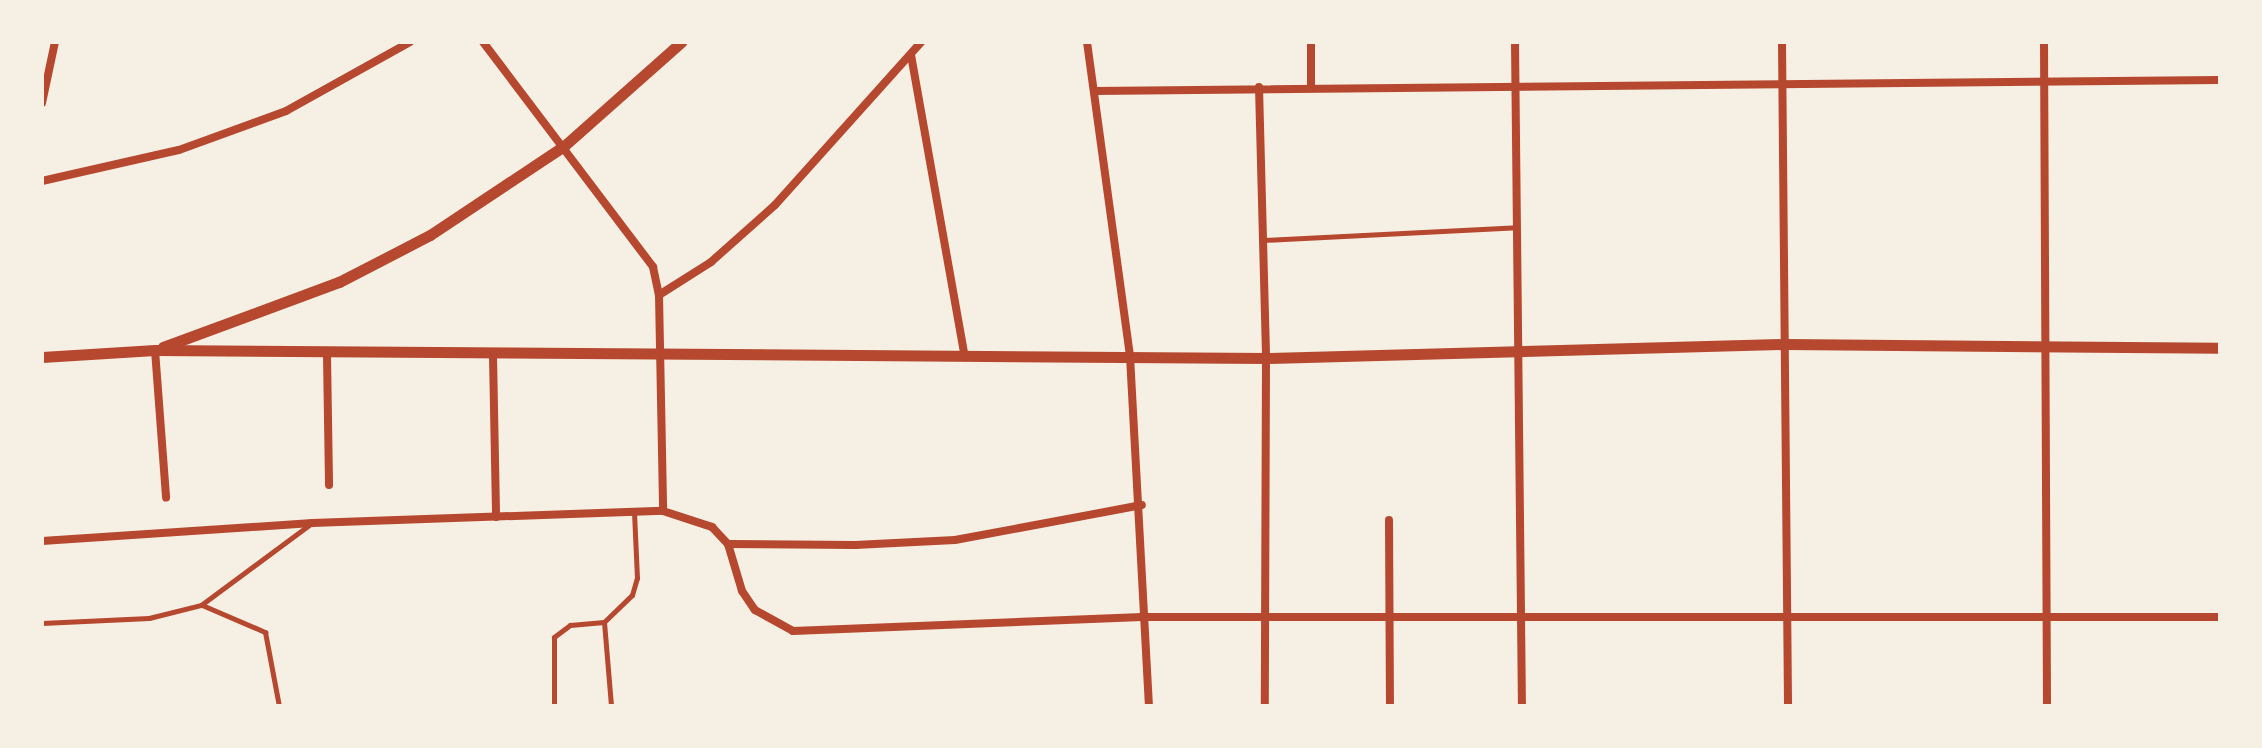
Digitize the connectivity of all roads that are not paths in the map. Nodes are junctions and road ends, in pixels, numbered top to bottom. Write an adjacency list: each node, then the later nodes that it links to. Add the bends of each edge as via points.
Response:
1 (55, 42): 12 (street)
2 (410, 42): 22 (street, via 286,111 179,150)
3 (483, 42): 21 (street)
4 (681, 42): 21 (street)
5 (921, 42): 11 (street)
6 (1087, 42): 19 (street)
7 (1311, 42): 17 (street)
8 (1515, 42): 16 (street)
9 (1782, 42): 14 (street)
10 (2044, 42): 15 (street)
11 (911, 55): 25 (street, via 775,205 711,262); 36 (street)
12 (46, 62): 20 (street)
13 (2220, 80): 15 (street)
14 (1783, 81): 15 (street); 16 (street); 26 (street)
15 (2045, 81): 27 (street)
16 (1515, 85): 17 (street); 23 (street)
17 (1311, 86): 18 (street)
18 (1259, 87): 19 (street); 24 (street)
19 (1094, 91): 34 (street)
20 (42, 103)
21 (564, 146): 25 (street, via 641,245); 29 (street, via 430,235 339,282)
22 (42, 181)
23 (1517, 227): 24 (lane); 30 (street)
24 (1263, 240): 37 (street)
25 (659, 295): 31 (street)
26 (1785, 344): 27 (street); 30 (street); 53 (street)
27 (2044, 346): 28 (street); 54 (street)
28 (2220, 348)
29 (155, 350): 32 (street); 35 (street); 39 (street)
30 (1518, 350): 37 (street); 52 (street)
31 (659, 354): 33 (street); 36 (street); 41 (street)
32 (327, 355): 33 (street); 38 (street)
33 (493, 356): 43 (street)
34 (1130, 356): 36 (street); 37 (street); 40 (street)
35 (42, 357)
36 (965, 357)
37 (1266, 358): 50 (street)
38 (329, 485)
39 (166, 498)
40 (1142, 505): 47 (street, via 955,540); 49 (street)
41 (663, 511): 42 (street); 47 (street, via 712,527)
42 (634, 512): 43 (street); 56 (lane, via 637,578 625,607)
43 (496, 517): 45 (street)
44 (1389, 520): 51 (street)
45 (312, 523): 46 (street); 48 (lane)
46 (42, 541)
47 (728, 544): 49 (street, via 742,591 755,610 793,631)
48 (201, 605): 57 (lane, via 149,618); 58 (lane, via 265,632)
49 (1142, 617): 50 (street); 61 (street)
50 (1266, 617): 51 (street); 62 (street)
51 (1387, 617): 52 (street); 63 (street)
52 (1521, 617): 53 (street); 64 (street)
53 (1788, 617): 54 (street); 65 (street)
54 (2046, 617): 55 (street); 66 (street)
55 (2220, 617)
56 (604, 622): 59 (lane, via 570,625 554,637); 60 (lane)
57 (42, 623)
58 (279, 706)
59 (554, 706)
60 (611, 706)
61 (1149, 706)
62 (1265, 706)
63 (1390, 706)
64 (1522, 706)
65 (1788, 706)
66 (2047, 706)

